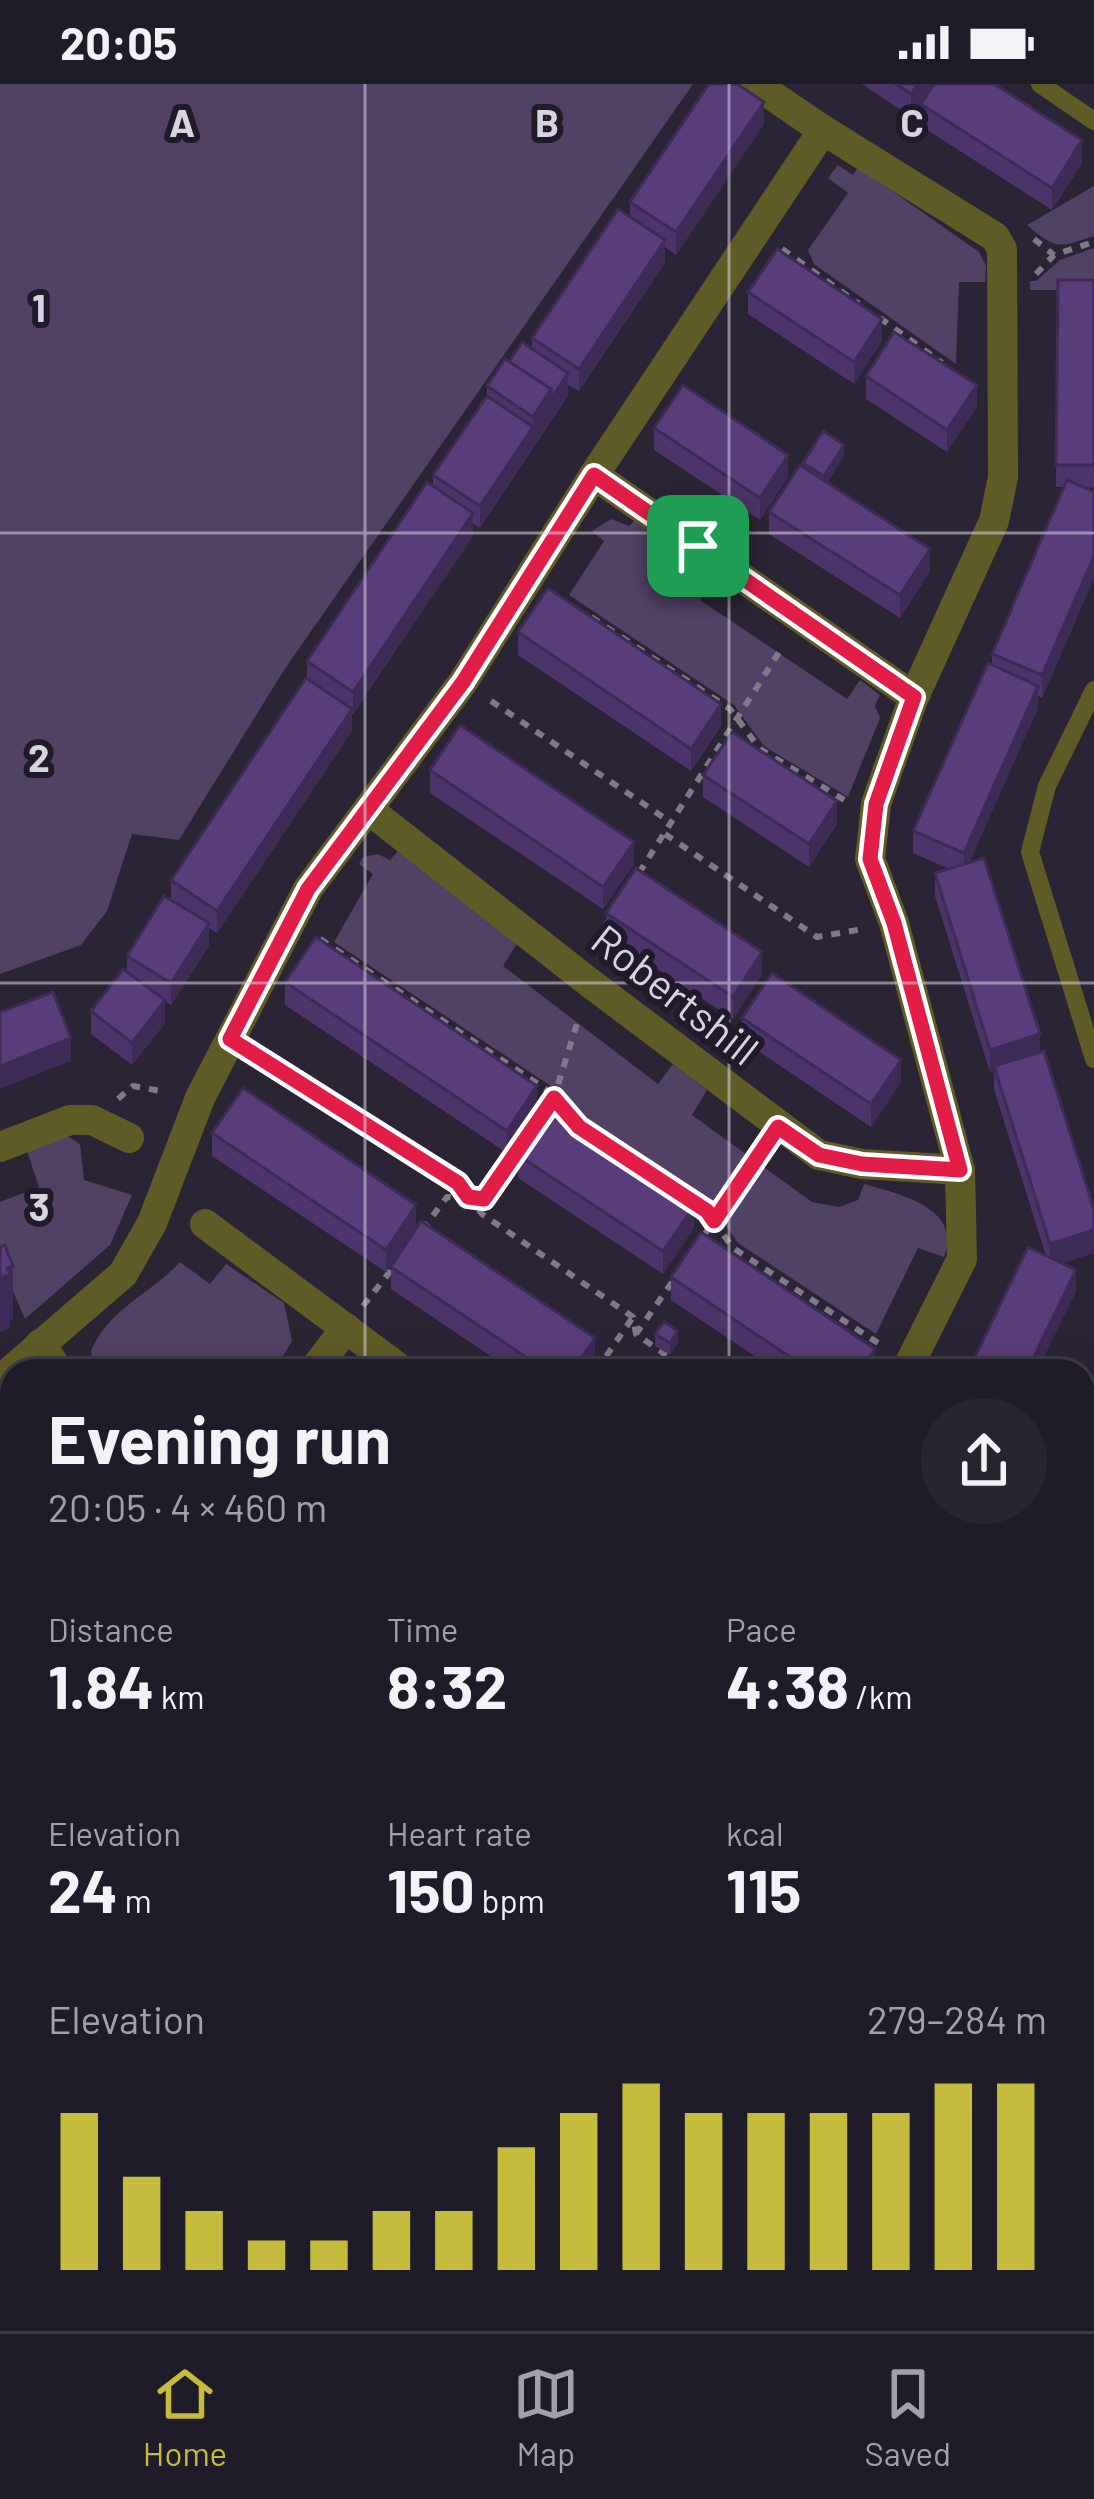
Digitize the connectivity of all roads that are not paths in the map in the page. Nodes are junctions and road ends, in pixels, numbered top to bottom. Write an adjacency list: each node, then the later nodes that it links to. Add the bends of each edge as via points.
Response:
1 (755, 84): 4 (street)
2 (1040, 84): 3 (lane)
3 (1094, 121)
4 (824, 130): 5 (street); 7 (street, via 995,237 1002,249 1004,477 994,521)
5 (594, 475): 7 (street); 8 (street, via 463,682)
6 (1094, 690): 9 (lane, via 1047,786 1030,852)
7 (914, 697): 12 (street, via 874,819 870,859)
8 (369, 810): 12 (street, Robertshill, via 819,1155); 15 (street, via 308,889 200,1098 152,1223 123,1274)
9 (1094, 1059)
10 (129, 1138): 11 (street, via 92,1120 70,1120)
11 (0, 1147)
12 (960, 1170): 20 (street, via 962,1259)
13 (206, 1224): 14 (street)
14 (346, 1328): 18 (street); 19 (street)
15 (40, 1344): 16 (street); 17 (street)
16 (23, 1359)
17 (50, 1359)
18 (322, 1359)
19 (387, 1359)
20 (912, 1359)

